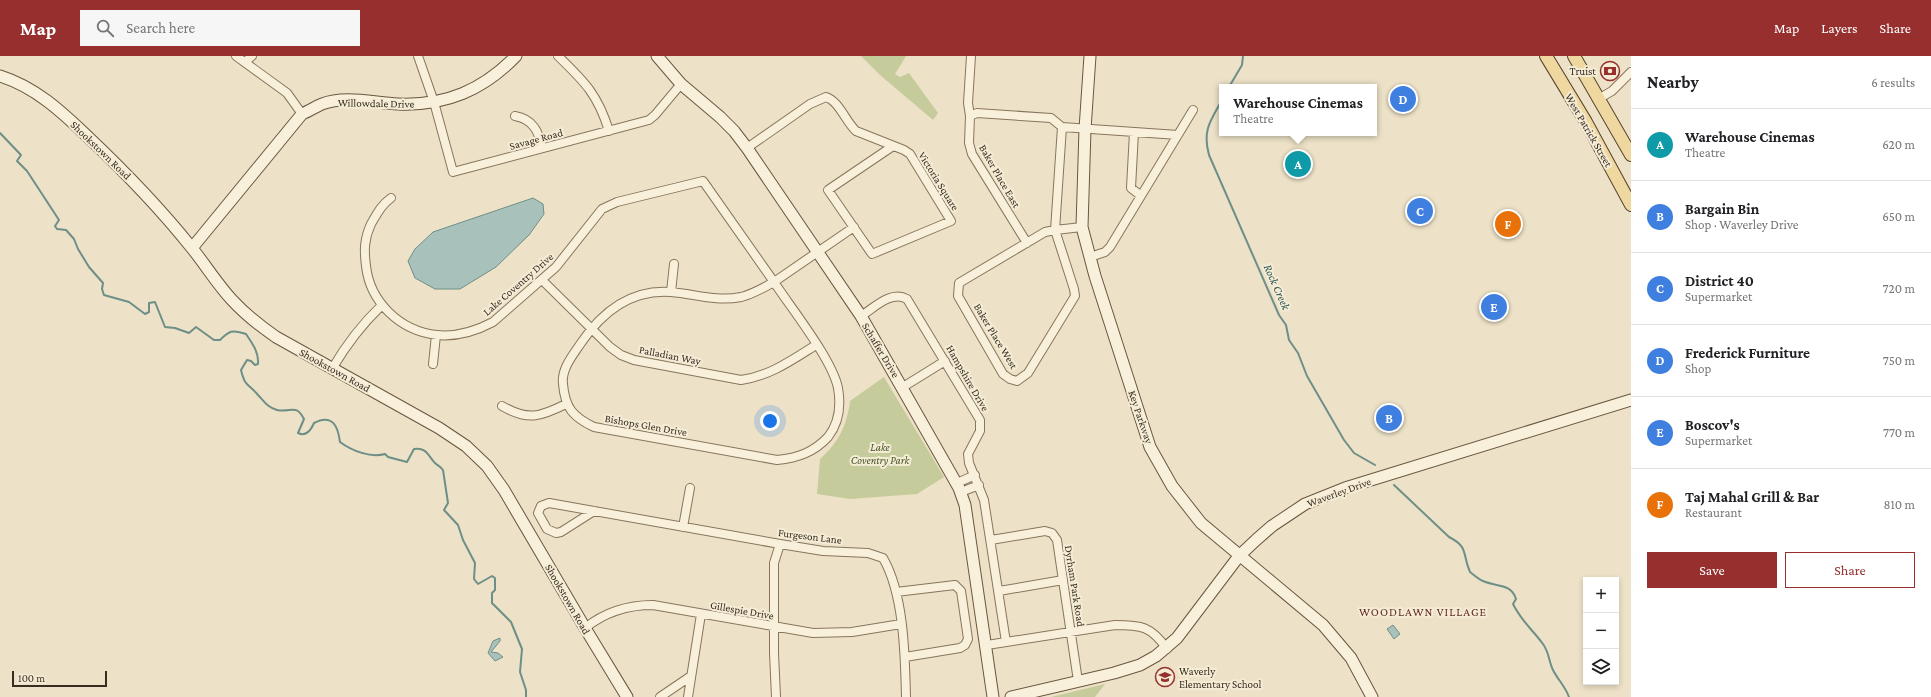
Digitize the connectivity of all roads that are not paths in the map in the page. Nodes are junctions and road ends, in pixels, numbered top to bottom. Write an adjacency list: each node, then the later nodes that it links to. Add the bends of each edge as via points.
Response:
1 (236, 56): 11 (street)
2 (252, 56): 11 (street)
3 (418, 56): 16 (street)
4 (516, 56): 16 (street, Willowdale Drive, via 494,76 470,91)
5 (558, 56): 23 (street, via 592,93 602,109)
6 (657, 56): 14 (street, Schaffer Drive)
7 (971, 56): 20 (street, Baker Place East, via 968,103)
8 (1090, 56): 22 (street, Key Parkway)
9 (1546, 56): 32 (main road, West Patrick Street, via 1586,122)
10 (1574, 56): 15 (main road)
11 (245, 62): 18 (street, via 286,93)
12 (1631, 72): 15 (street)
13 (0, 76): 37 (street, Shookstown Road, via 33,90 57,108 144,191)
14 (681, 84): 23 (street, Savage Road, via 649,120); 28 (street, Schaffer Drive, via 720,117)
15 (1600, 98): 29 (main road)
16 (434, 102): 18 (street, Willowdale Drive, via 399,104 343,100 322,104); 27 (street, Savage Road, via 453,172)
17 (1193, 110): 25 (street)
18 (302, 114): 37 (street, Willowdale Drive)
19 (515, 116): 27 (street, via 529,121 536,128)
20 (970, 116): 21 (street, via 977,113 1051,118); 36 (street, Baker Place East, via 969,143 972,154)
21 (1062, 127): 22 (street); 35 (street)
22 (1085, 129): 24 (street); 34 (street, Key Parkway)
23 (609, 131): 27 (street, Savage Road)
24 (1134, 132): 25 (street); 30 (street, via 1131,188)
25 (1178, 135): 30 (street)
26 (893, 146): 28 (street, via 856,131 826,97 810,104); 33 (street, Victoria Square, via 828,190); 33 (street, Victoria Square, via 910,154 951,220 872,254)
27 (542, 148)
28 (746, 148): 38 (street, Schaffer Drive)
29 (1631, 155)
30 (1140, 195): 39 (street, via 1110,246 1105,252)
31 (391, 198): 44 (street, via 378,211 368,230 364,246 367,274 372,291)
32 (1631, 205)
33 (854, 227): 38 (street)
34 (1082, 227): 35 (street, Baker Place West); 39 (street, Key Parkway)
35 (1055, 230): 36 (street, Baker Place West, via 1045,232); 36 (street, Baker Place West, via 1075,296 1028,373 1017,381 1003,374 958,296 959,283)
36 (1027, 243)
37 (192, 248): 51 (street, Shookstown Road, via 231,299 254,321 276,337)
38 (817, 252): 42 (street); 45 (street, Schaffer Drive)
39 (1090, 257): 64 (street, Key Parkway, via 1140,419 1159,465 1176,492 1201,523)
40 (674, 264): 43 (street)
41 (542, 280): 42 (street, Lake Coventry Drive, via 556,267 602,209 617,202 703,181); 46 (street, Palladian Way); 47 (street, Lake Coventry Drive, via 493,322 470,332)
42 (774, 282): 43 (street, via 755,292 727,299); 48 (street, Bishops Glen Drive)
43 (671, 292): 46 (street, via 649,293 632,298 602,316)
44 (381, 306): 47 (street, Lake Coventry Drive, via 414,328); 51 (street, via 362,324)
45 (861, 316): 49 (street, Hampshire Drive, via 891,297 902,296 907,299); 52 (street, Schaffer Drive)
46 (592, 328): 48 (street, Palladian Way, via 620,355 634,360 741,380 770,373); 54 (street, via 568,363 562,379)
47 (436, 335): 50 (street)
48 (816, 345): 54 (street, Bishops Glen Drive, via 838,387 837,421 832,432 816,448 792,458 777,460 594,427 581,421)
49 (945, 361): 52 (street); 56 (street, Hampshire Drive, via 980,420 980,431 968,454 969,464)
50 (432, 364)
51 (332, 369): 70 (street, Shookstown Road, via 439,428 466,446 487,466 504,490)
52 (903, 387): 59 (street, Schaffer Drive)
53 (1631, 400): 64 (street, Waverley Drive, via 1324,495 1272,526)
54 (566, 404): 55 (street, via 550,412 528,416 515,414)
55 (502, 406)
56 (975, 475): 57 (street, Hampshire Drive); 59 (street)
57 (979, 485): 59 (street); 62 (street, Hampshire Drive)
58 (690, 488): 61 (street)
59 (959, 488): 74 (street, Schaffer Drive)
60 (594, 511): 60 (street, Furgeson Lane, via 556,533 546,529 538,514 541,506 549,503); 61 (street, Furgeson Lane)
61 (683, 527): 63 (street, Furgeson Lane)
62 (991, 540): 65 (street, Dyrham Park Road, via 1045,532 1052,534 1056,540); 66 (street, Hampshire Drive)
63 (780, 544): 67 (street, Furgeson Lane, via 823,551 868,553 883,558); 71 (street, via 774,563)
64 (1239, 556): 75 (street, Waverley Drive); 86 (street, Key Parkway, via 1328,630 1351,658)
65 (1063, 580): 66 (street); 72 (street, Dyrham Park Road)
66 (999, 591): 73 (street, Hampshire Drive)
67 (896, 592): 69 (street, Furgeson Lane); 76 (street, via 956,585 961,591 968,639 960,648)
68 (701, 614): 70 (street, Gillespie Drive, via 640,605 622,608 598,618); 71 (street, Gillespie Drive); 77 (street)
69 (900, 624): 71 (street, Gillespie Drive, via 852,632 813,634); 76 (street, Furgeson Lane)
70 (585, 628): 79 (street, Shookstown Road)
71 (775, 628): 82 (street)
72 (1070, 631): 73 (street); 75 (street, via 1136,625 1152,632); 78 (street, Dyrham Park Road)
73 (1006, 642): 74 (street)
74 (987, 645): 84 (street, Schaffer Drive)
75 (1166, 649): 78 (street, Waverley Drive, via 1140,665)
76 (905, 657): 83 (street, Furgeson Lane)
77 (691, 676): 80 (street); 81 (street)
78 (1078, 681): 85 (street, Waverley Drive)
79 (627, 697)
80 (660, 697)
81 (688, 697)
82 (776, 697)
83 (906, 697)
84 (993, 697)
85 (1011, 697)
86 (1372, 697)

